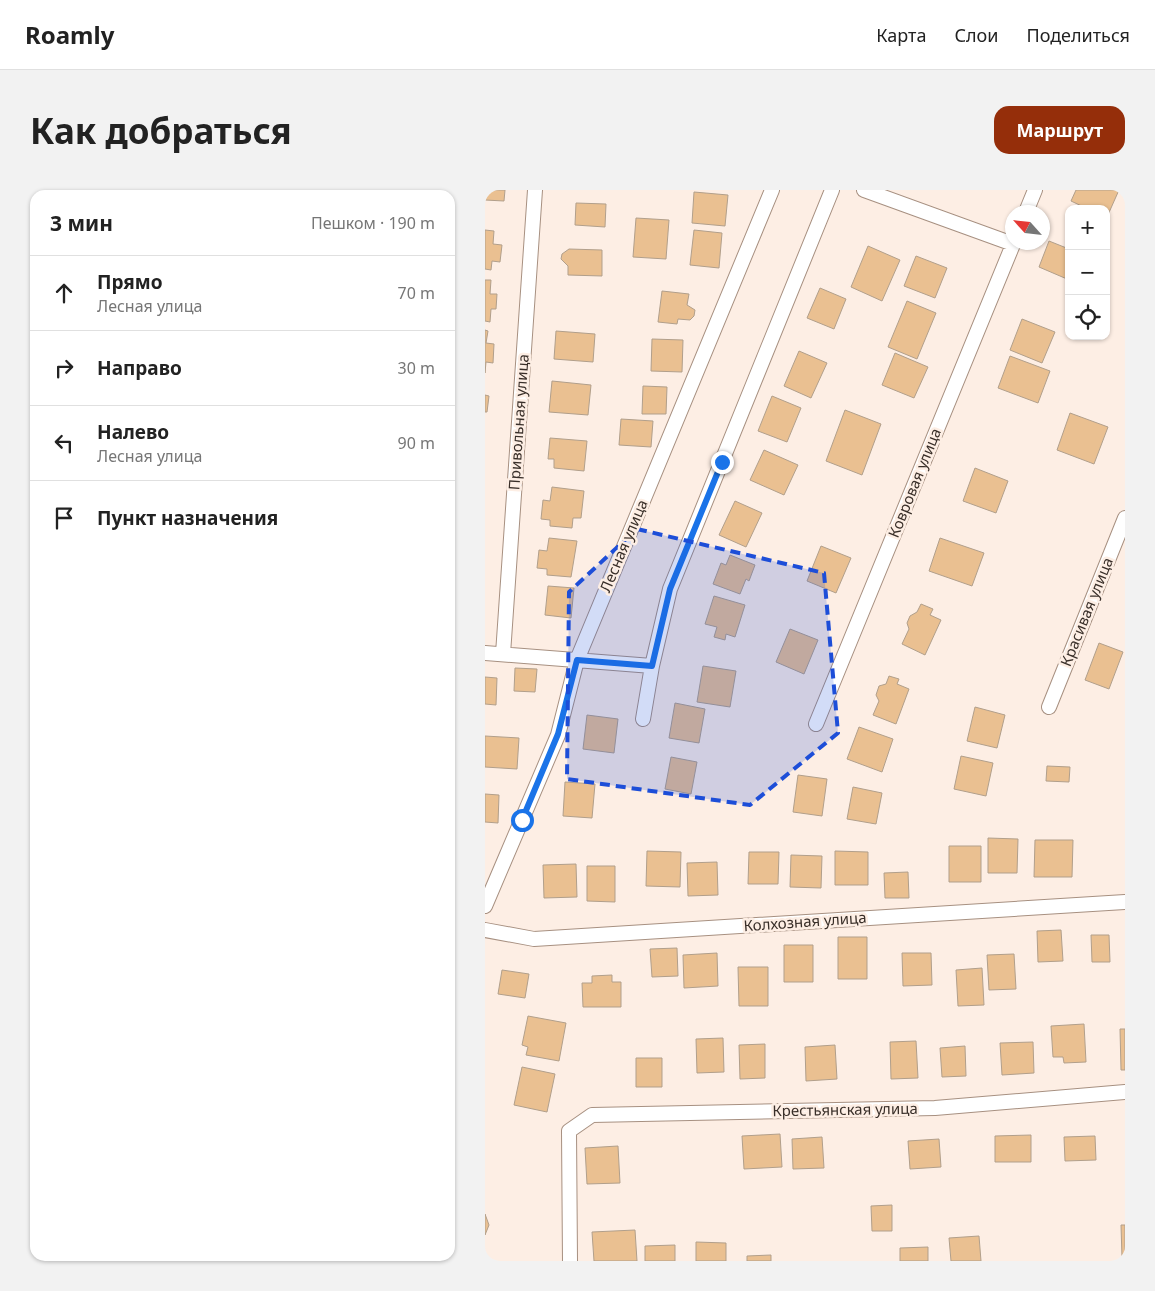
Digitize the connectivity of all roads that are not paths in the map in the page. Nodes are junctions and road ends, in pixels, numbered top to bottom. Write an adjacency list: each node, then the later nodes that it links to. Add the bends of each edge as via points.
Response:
1 (535, 190): 11 (street, Привольная улица)
2 (773, 190): 12 (street, Лесная улица)
3 (832, 190): 13 (street, via 670,589)
4 (864, 190): 7 (street)
5 (1035, 190): 6 (street)
6 (1029, 205)
7 (1005, 240)
8 (1011, 250): 16 (street, Ковровая улица)
9 (1125, 518): 14 (street, Красивая улица)
10 (485, 653): 11 (street)
11 (503, 654): 12 (street)
12 (577, 660): 13 (street); 18 (street, Лесная улица, via 558,734)
13 (652, 666): 15 (street)
14 (1049, 707)
15 (643, 719)
16 (816, 724)
17 (1125, 902): 19 (street, Колхозная улица, via 534,939)
18 (485, 906)
19 (485, 930)
20 (1125, 1092): 21 (street, Крестьянская улица, via 935,1108 592,1115 569,1131)
21 (569, 1261)

